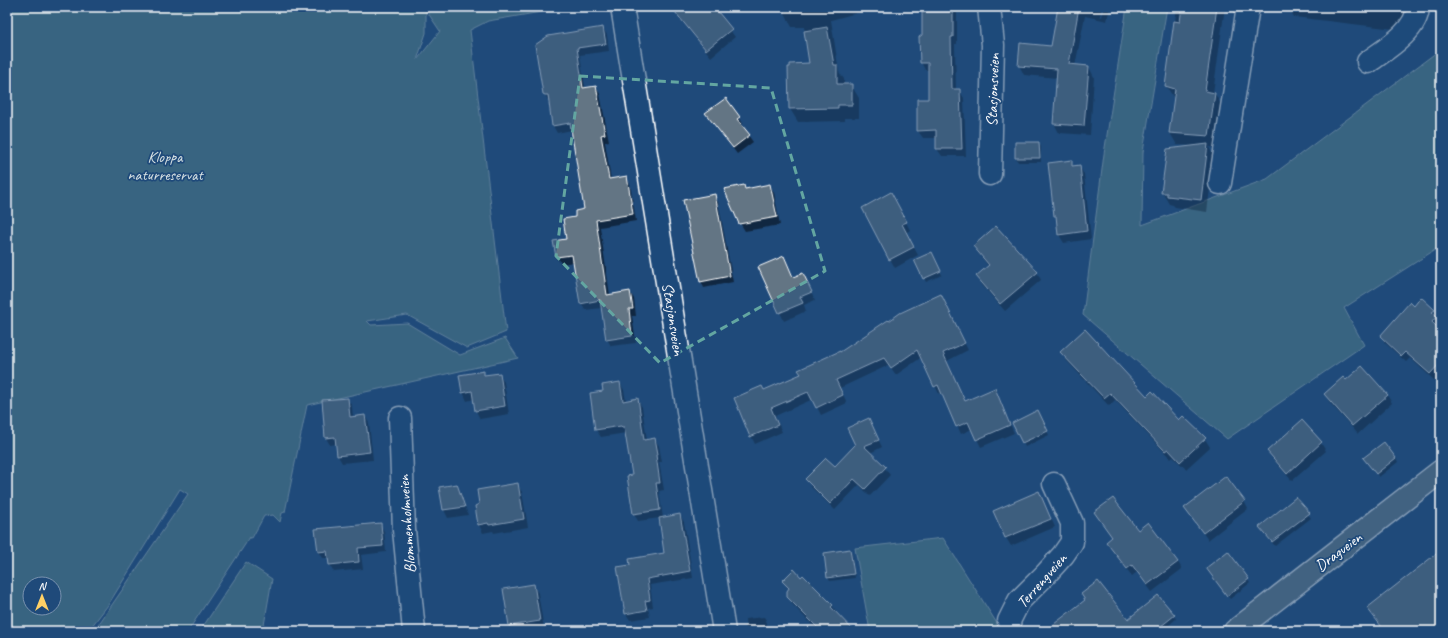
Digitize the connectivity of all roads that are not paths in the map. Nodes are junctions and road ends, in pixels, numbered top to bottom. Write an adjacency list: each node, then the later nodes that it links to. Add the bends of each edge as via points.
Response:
1 (622, 7): 12 (street, Stasjonsveien)
2 (989, 7): 6 (street, Stasjonsveien, via 994,45)
3 (1248, 7): 7 (street)
4 (1418, 7): 5 (street, via 1417,14 1402,38)
5 (1368, 62)
6 (990, 174)
7 (1220, 183)
8 (400, 418): 11 (street, Blommenholmveien, via 404,530)
9 (1441, 471): 14 (main road, Dragveien)
10 (1054, 484): 13 (street, Terrengveien, via 1072,523 1072,542 1063,556 1019,601 1009,621)
11 (414, 631)
12 (724, 631)
13 (1010, 631)
14 (1235, 631)

